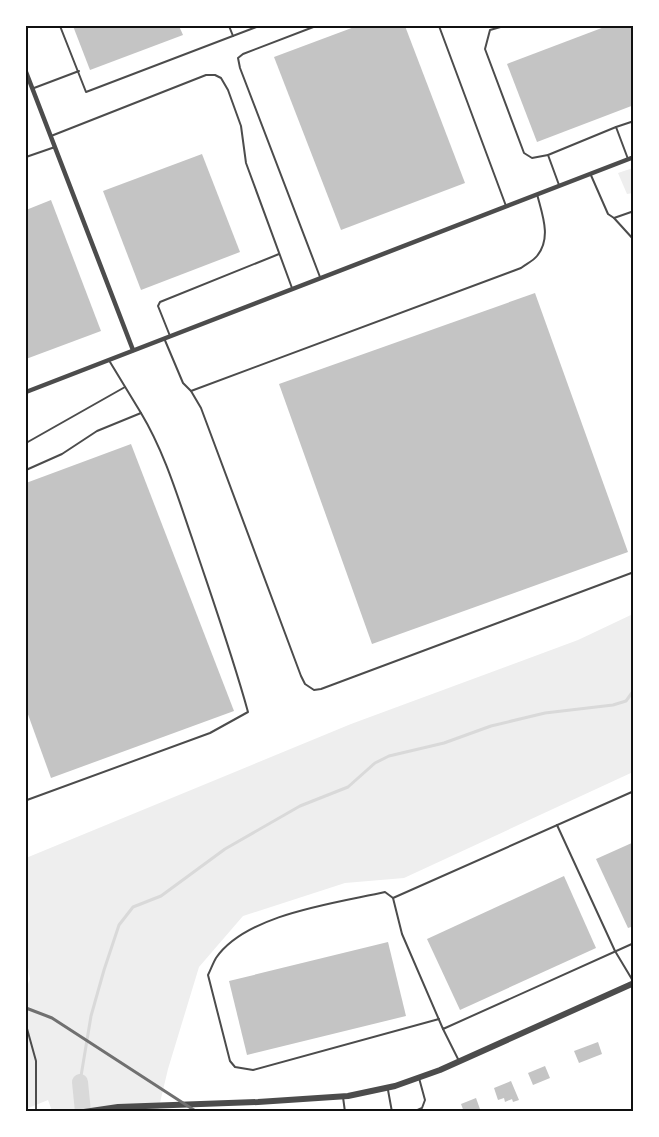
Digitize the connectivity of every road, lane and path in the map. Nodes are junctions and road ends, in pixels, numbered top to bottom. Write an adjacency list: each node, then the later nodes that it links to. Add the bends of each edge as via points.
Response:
1 (60, 26): 8 (lane)
2 (229, 26): 7 (lane)
3 (259, 26): 7 (lane)
4 (316, 26): 26 (lane, via 238,58)
5 (439, 26): 21 (lane)
6 (504, 26): 15 (lane, via 490,30 485,49 524,153 532,158)
7 (233, 36): 8 (lane, via 86,92)
8 (79, 71): 10 (lane)
9 (26, 72): 10 (street)
10 (32, 89): 13 (street)
11 (633, 121): 12 (lane)
12 (616, 127): 15 (lane); 17 (lane)
13 (51, 136): 14 (street); 25 (lane, via 206,75 221,78 241,126 246,163)
14 (55, 147): 16 (lane); 29 (street)
15 (548, 155): 19 (lane)
16 (26, 157)
17 (631, 158): 18 (street)
18 (590, 173): 19 (street); 23 (lane, via 608,214)
19 (559, 185): 20 (street)
20 (537, 194): 21 (street); 32 (lane, via 545,224 544,240 537,255 521,268)
21 (506, 206): 26 (street)
22 (633, 211): 23 (lane)
23 (614, 218): 24 (lane)
24 (633, 240)
25 (279, 253): 27 (lane); 28 (lane, via 160,302)
26 (320, 277): 27 (street)
27 (292, 288): 28 (street)
28 (167, 337): 29 (street); 32 (lane, via 183,383)
29 (133, 350): 30 (street)
30 (109, 359): 31 (lane); 33 (street)
31 (125, 387): 34 (lane); 35 (lane)
32 (191, 391): 37 (lane, via 201,408 301,676 314,690)
33 (26, 392)
34 (141, 414): 36 (lane, via 97,431 62,454); 39 (lane, via 155,438 182,509 248,712 210,733)
35 (26, 443)
36 (26, 470)
37 (633, 572)
38 (633, 791): 40 (lane)
39 (26, 799)
40 (557, 825): 41 (lane); 43 (lane)
41 (393, 898): 45 (lane, via 402,934); 45 (lane, via 386,892 258,924 217,957 208,975 230,1061 241,1069 253,1070)
42 (633, 943): 43 (lane)
43 (615, 951): 44 (lane); 47 (lane)
44 (633, 982): 48 (street)
45 (439, 1018): 47 (lane)
46 (26, 1025): 52 (lane, via 36,1061)
47 (444, 1029): 48 (lane)
48 (460, 1061): 49 (street)
49 (419, 1078): 50 (street); 56 (lane, via 425,1100 422,1108)
50 (387, 1088): 51 (street); 55 (lane)
51 (343, 1096): 53 (street); 54 (lane)
52 (36, 1112)
53 (84, 1112)
54 (345, 1112)
55 (392, 1112)
56 (413, 1112)

